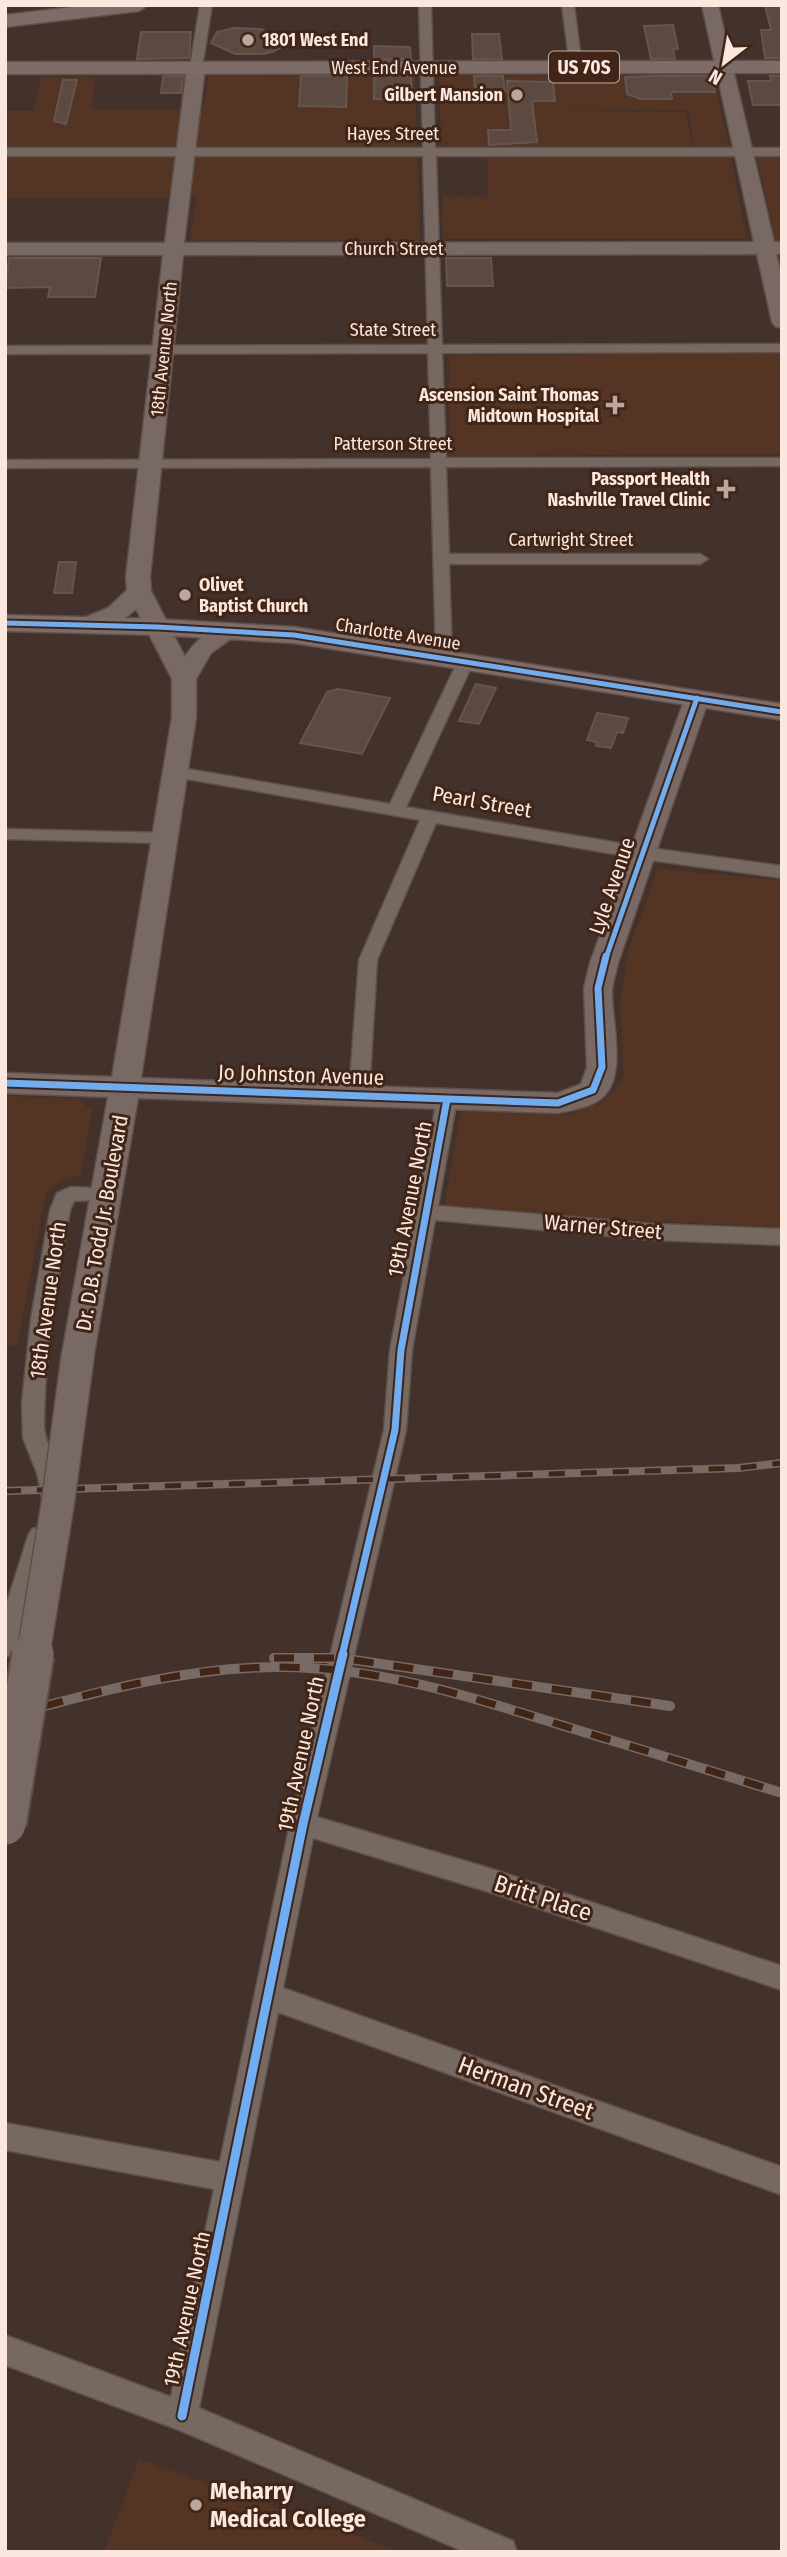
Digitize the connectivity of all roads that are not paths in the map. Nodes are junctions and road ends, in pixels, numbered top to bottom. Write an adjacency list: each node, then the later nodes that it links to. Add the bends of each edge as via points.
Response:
1 (139, 5): 6 (main road)
2 (206, 5): 11 (street)
3 (425, 5): 12 (street)
4 (568, 5): 7 (street)
5 (710, 5): 8 (main road)
6 (5, 21)
7 (576, 67): 8 (main road, West End Avenue / US 70S); 12 (main road, West End Avenue / US 70S)
8 (725, 67): 9 (main road, West End Avenue / US 70S); 13 (main road)
9 (782, 67)
10 (5, 68): 11 (main road, West End Avenue / US 70S)
11 (197, 68): 12 (main road, West End Avenue / US 70S); 15 (main road, 18th Avenue North)
12 (425, 68): 16 (street)
13 (744, 151): 16 (street, Hayes Street); 17 (street, Hayes Street); 19 (main road)
14 (5, 152): 15 (street, Hayes Street)
15 (185, 152): 16 (street, Hayes Street); 21 (main road, 18th Avenue North)
16 (429, 152): 18 (street)
17 (782, 152)
18 (432, 248): 19 (main road, Church Street); 21 (main road, Church Street); 24 (street)
19 (773, 248): 22 (main road)
20 (5, 249): 21 (main road, Church Street)
21 (174, 249): 26 (main road, 18th Avenue North)
22 (782, 322)
23 (782, 348): 24 (street, State Street)
24 (437, 349): 26 (street, State Street); 29 (street)
25 (5, 350): 26 (street, State Street)
26 (163, 350): 28 (main road, 18th Avenue North)
27 (782, 462): 29 (street, Patterson Street)
28 (152, 463): 29 (street, Patterson Street); 30 (street, Patterson Street); 33 (main road, 18th Avenue North)
29 (438, 463): 31 (street)
30 (5, 464)
31 (442, 559): 32 (street, Cartwright Street); 38 (street)
32 (700, 559)
33 (139, 591): 35 (main road, via 107,620); 36 (main road)
34 (5, 623): 35 (main road, Charlotte Avenue)
35 (88, 625): 36 (main road, Charlotte Avenue)
36 (158, 627): 37 (main road, Charlotte Avenue); 39 (main road, Dr. D.B. Todd Jr. Boulevard)
37 (231, 631): 38 (main road, Charlotte Avenue, via 324,639); 39 (main road, via 202,648)
38 (455, 659): 40 (main road, Charlotte Avenue); 43 (street)
39 (184, 679): 42 (main road, Dr. D.B. Todd Jr. Boulevard)
40 (697, 698): 41 (main road, Charlotte Avenue); 47 (main road, Lyle Avenue)
41 (782, 712)
42 (176, 772): 43 (street, Pearl Street); 46 (main road, Dr. D.B. Todd Jr. Boulevard)
43 (396, 810): 44 (street, Pearl Street)
44 (430, 816): 47 (street, Pearl Street); 52 (street, via 372,947)
45 (5, 834): 46 (street)
46 (165, 838): 50 (main road, Dr. D.B. Todd Jr. Boulevard)
47 (642, 853): 48 (street, Pearl Street); 51 (main road, Lyle Avenue, via 598,988 602,1067)
48 (782, 872)
49 (5, 1083): 50 (main road, Jo Johnston Avenue)
50 (127, 1087): 52 (main road, Jo Johnston Avenue); 54 (main road, Dr. D.B. Todd Jr. Boulevard)
51 (593, 1090): 53 (main road, Jo Johnston Avenue, via 558,1103)
52 (359, 1094): 53 (main road, Jo Johnston Avenue)
53 (447, 1098): 55 (street, 19th Avenue North)
54 (108, 1194): 57 (street, 18th Avenue North, via 71,1194 61,1203 39,1333 33,1433 51,1476 49,1505); 58 (main road, Dr. D.B. Todd Jr. Boulevard, bridge, via 78,1354)
55 (425, 1212): 56 (street, Warner Street); 59 (street, 19th Avenue North, via 401,1350 395,1430)
56 (782, 1237)
57 (5, 1647)
58 (5, 1824)
59 (303, 1824): 60 (street, Britt Place, via 492,1881); 61 (street, 19th Avenue North)
60 (782, 1978)
61 (270, 1996): 63 (street, 19th Avenue North); 64 (street, Herman Street)
62 (5, 2136): 63 (street)
63 (232, 2178): 66 (street, 19th Avenue North)
64 (782, 2181)
65 (5, 2350): 66 (street)
66 (182, 2416): 67 (street)
67 (502, 2552)

